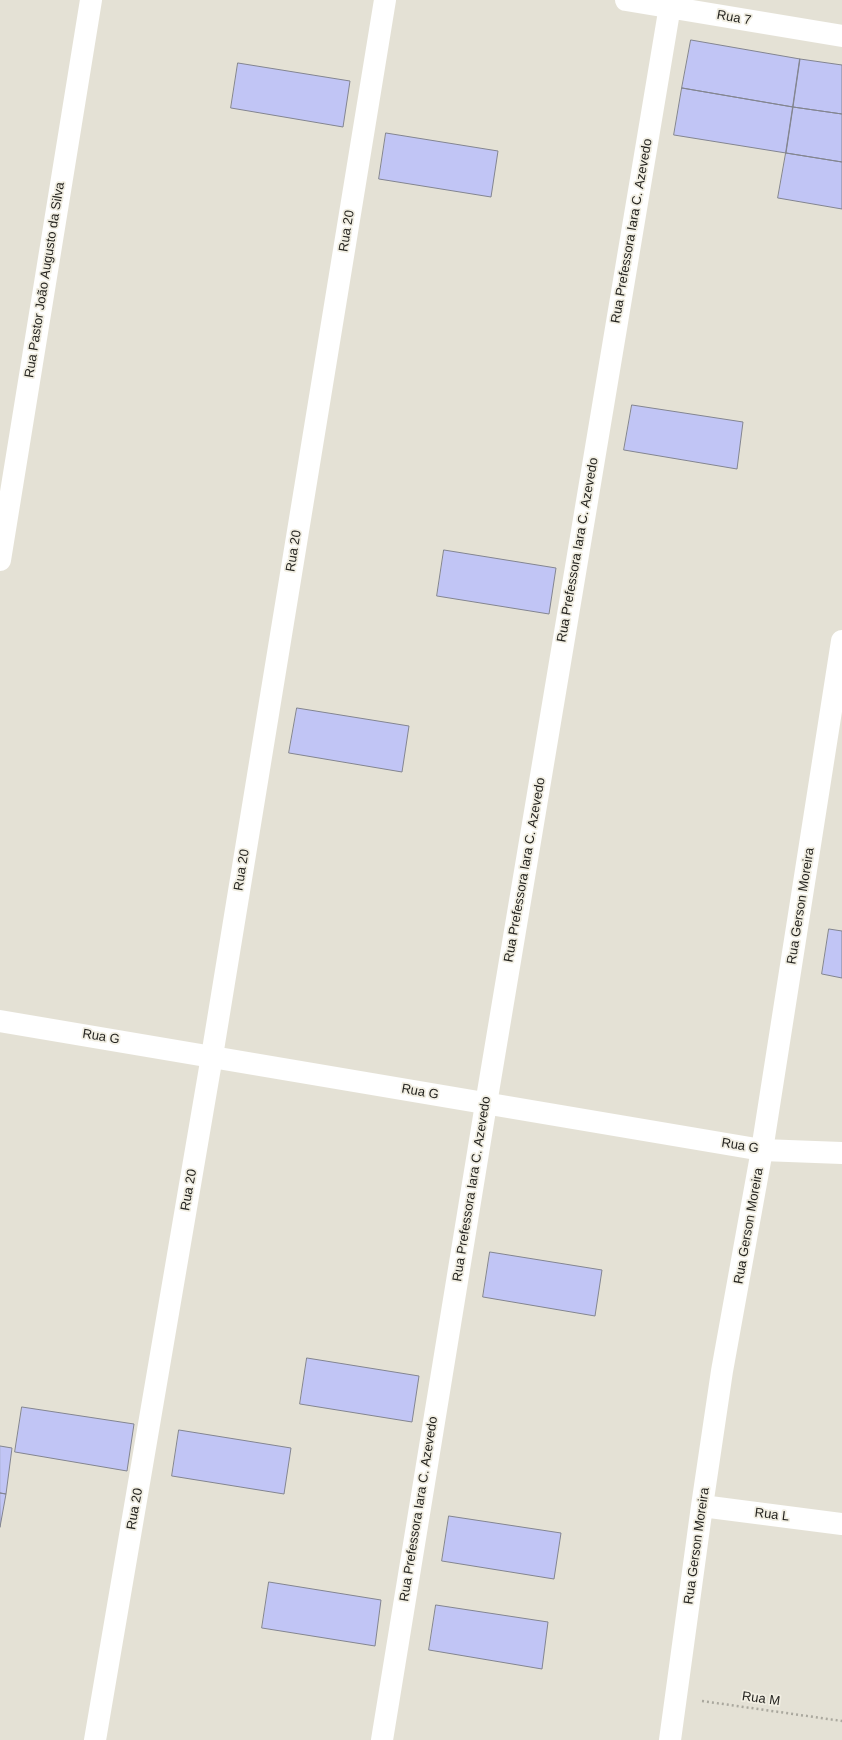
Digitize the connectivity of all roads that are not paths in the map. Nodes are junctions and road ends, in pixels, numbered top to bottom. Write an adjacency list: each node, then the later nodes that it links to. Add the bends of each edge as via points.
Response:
1 (91, 0): 6 (street, Rua Pastor João Augusto da Silva)
2 (384, 0): 9 (street, Rua 20)
3 (626, 0): 4 (street, Rua 7)
4 (670, 4): 5 (street, Rua 7); 10 (street, Rua Prefessora Iara C. Azevedo)
5 (842, 36)
6 (0, 560)
7 (842, 641): 11 (street, Rua Gerson Moreira)
8 (0, 1021): 9 (street, Rua G)
9 (212, 1056): 10 (street, Rua G); 15 (street, Rua 20)
10 (486, 1104): 11 (street, Rua G); 16 (street, Rua Prefessora Iara C. Azevedo)
11 (762, 1150): 12 (street, Rua G); 13 (street, Rua Gerson Moreira, via 724,1363)
12 (842, 1153)
13 (702, 1506): 14 (street, Rua L); 17 (street, Rua Gerson Moreira)
14 (842, 1524)
15 (95, 1740)
16 (382, 1740)
17 (670, 1740)

